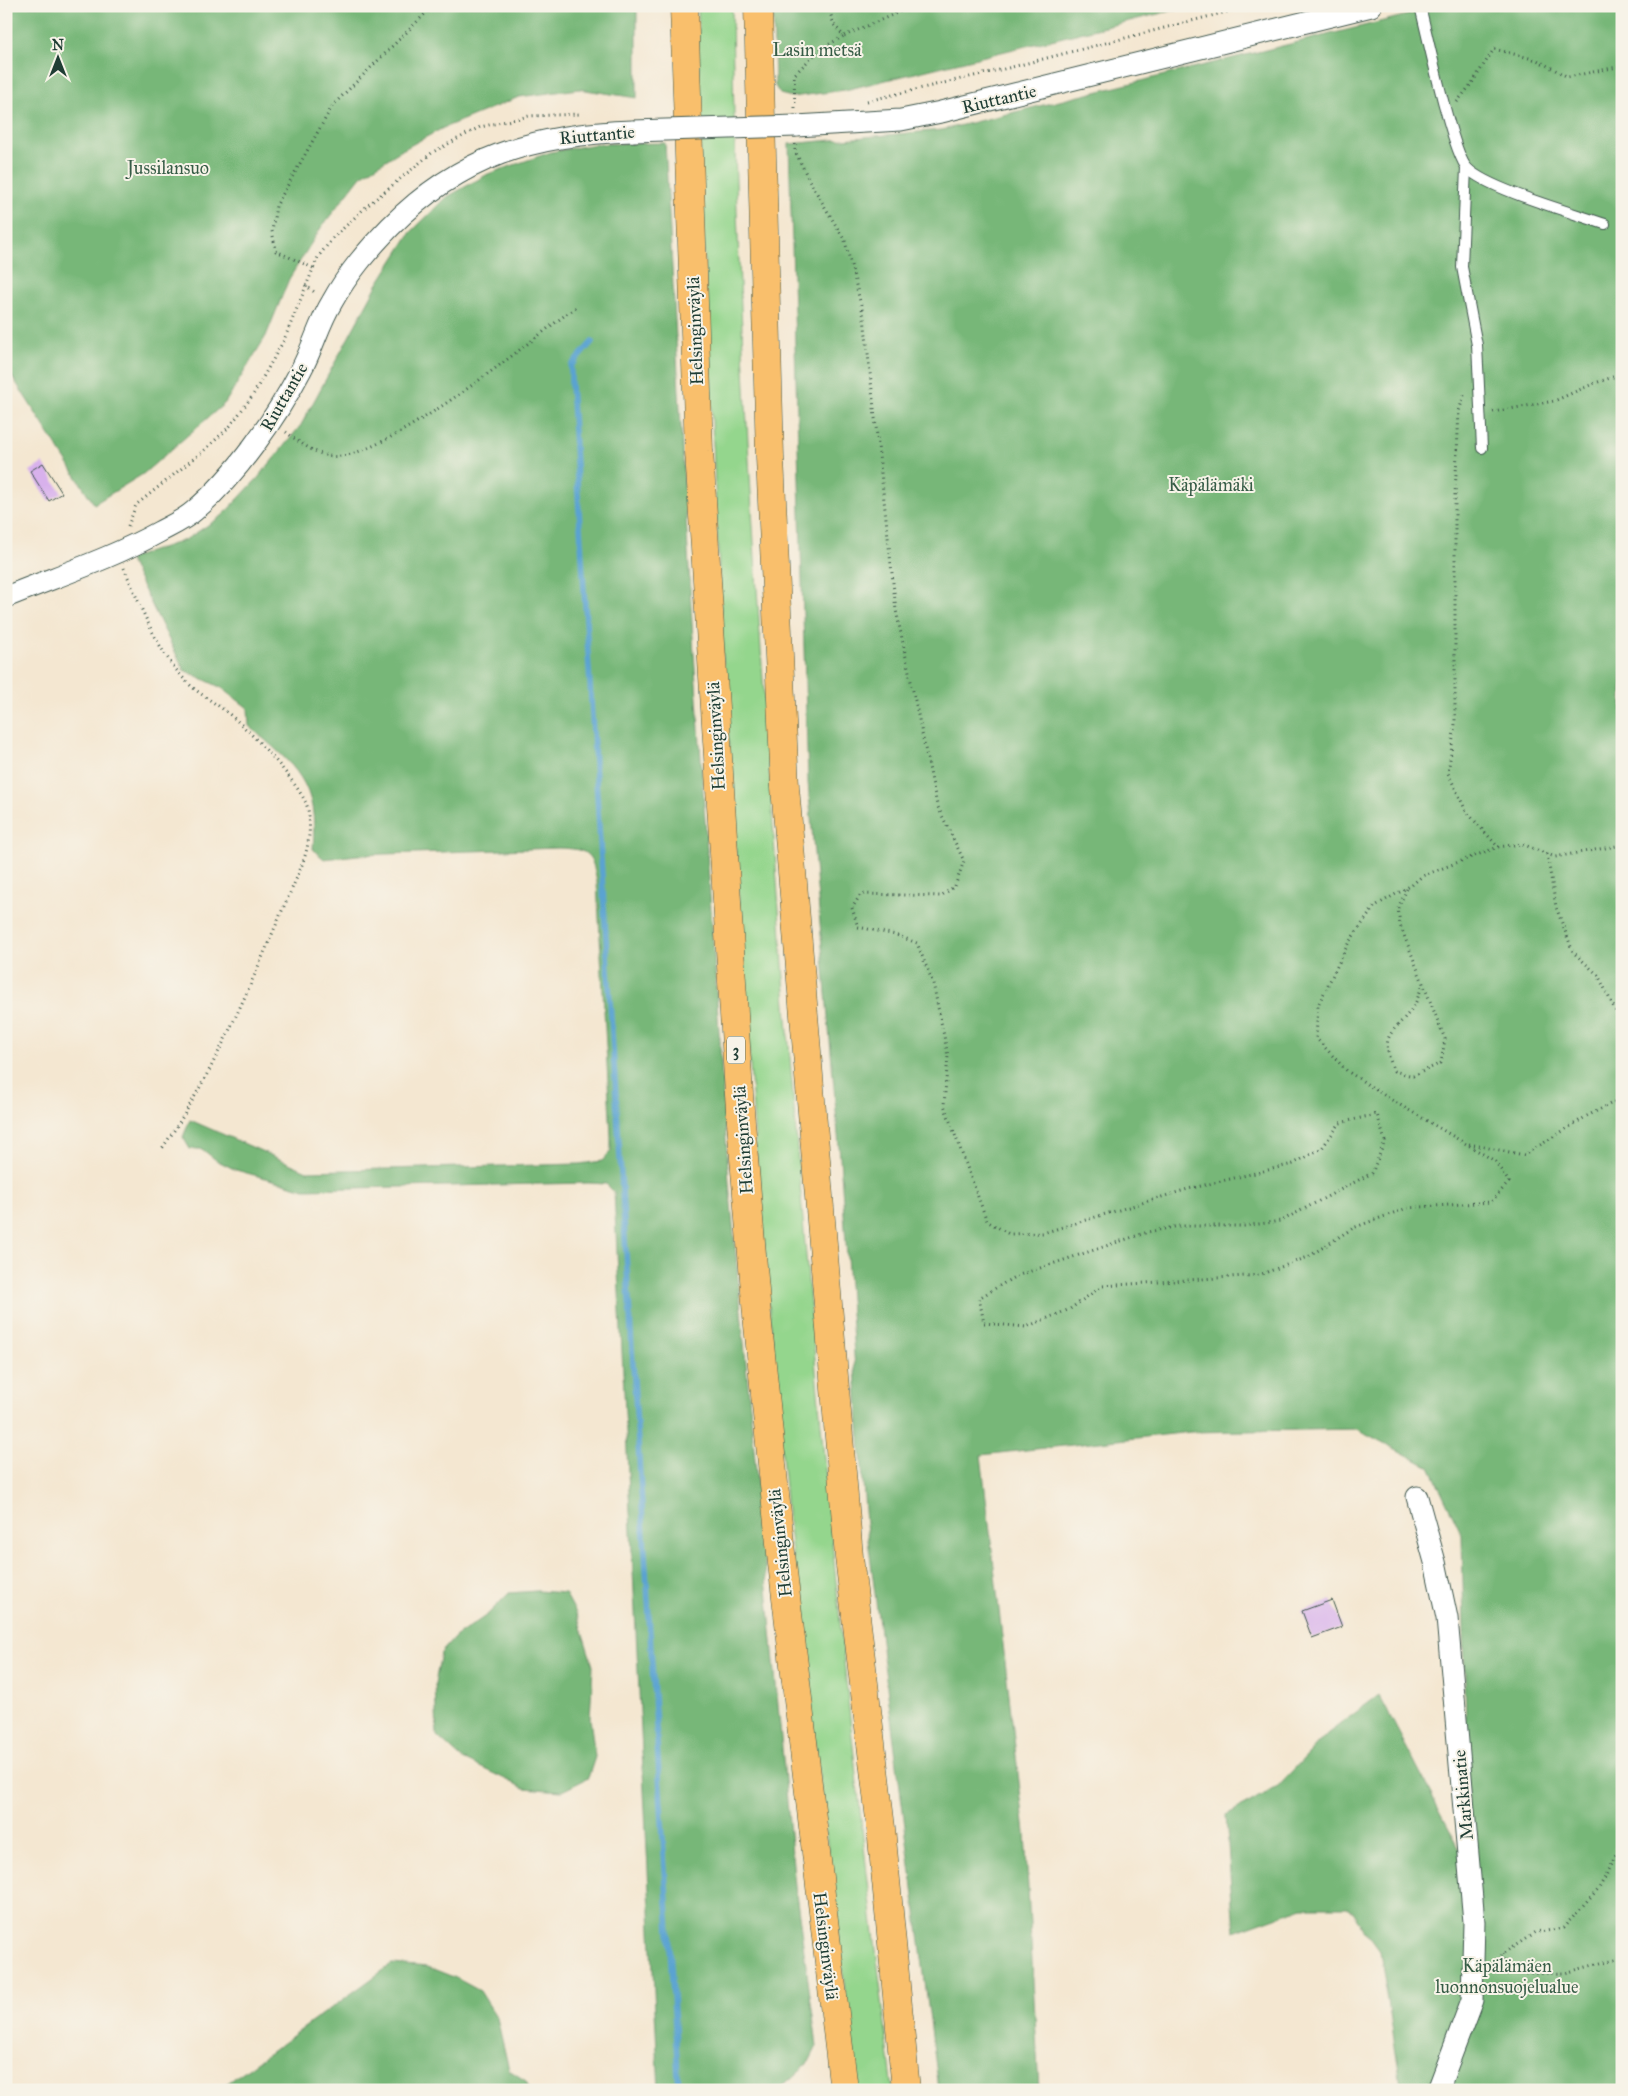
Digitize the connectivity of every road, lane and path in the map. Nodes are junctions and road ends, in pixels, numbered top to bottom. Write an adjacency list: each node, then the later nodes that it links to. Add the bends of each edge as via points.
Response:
1 (433, 6): 16 (path, via 333,105 276,206 272,231 276,251)
2 (684, 6): 39 (highway, Helsinginväylä / 3, via 699,451 740,1110 783,1573)
3 (758, 6): 40 (highway, via 770,456 785,787 849,1557 881,1828)
4 (828, 6): 9 (path, via 834,25)
5 (913, 6): 9 (path)
6 (1250, 6): 11 (path)
7 (1371, 6): 13 (street, Riuttantie, via 941,112 901,120)
8 (1420, 6): 12 (lane)
9 (844, 36): 13 (path, via 819,50 794,75)
10 (1622, 66): 12 (path, via 1568,77 1537,60 1494,49)
11 (863, 102)
12 (1448, 112): 14 (lane)
13 (795, 127): 21 (street, Riuttantie, bridge, via 596,132 519,147 464,169 434,187 359,259 331,303 302,369); 32 (path, via 795,151 845,241 864,316 896,610 937,805 964,861 956,886 941,896 861,894 852,908 858,927 917,943 934,982 948,1056 944,1105 987,1221 1008,1234 1043,1233 1188,1189 1294,1164 1322,1148 1340,1123 1377,1114 1385,1141 1372,1173 1282,1221 1244,1226 1179,1226 1148,1232 1016,1276 979,1298 984,1323 1026,1327 1070,1309 1102,1286 1259,1275 1308,1257 1354,1228 1407,1208 1491,1202 1509,1182 1495,1162)
14 (1466, 167): 15 (lane, via 1490,183); 20 (lane, via 1462,267 1477,345)
15 (1605, 224)
16 (313, 268)
17 (576, 307): 21 (path, via 422,421 355,454 329,456 306,447)
18 (1622, 374): 20 (path, via 1554,401)
19 (1465, 392): 26 (path, via 1459,411 1455,478 1455,724 1448,773 1466,811)
20 (1480, 414): 22 (lane)
21 (271, 422): 23 (street, Riuttantie, via 194,512)
22 (1482, 448)
23 (117, 552): 24 (street, Riuttantie); 33 (path, via 140,610 170,663 203,696 241,724 272,758 294,784 306,805 310,823 307,850 247,994 195,1099)
24 (6, 597)
25 (1622, 845): 27 (path, via 1578,855 1555,857)
26 (1498, 847): 27 (path, via 1522,844); 28 (path, via 1422,876)
27 (1547, 854): 30 (path, via 1556,907 1574,952 1598,975)
28 (1412, 885): 29 (path, via 1404,891 1398,908 1400,925); 32 (path, via 1375,906 1349,942 1318,1004 1316,1038 1347,1071)
29 (1423, 983): 29 (path, via 1413,1007 1390,1032 1386,1052 1394,1071 1413,1076 1441,1063 1445,1039)
30 (1622, 1024)
31 (1622, 1098): 32 (path, via 1524,1155)
32 (1467, 1144)
33 (161, 1150)
34 (1417, 1497): 38 (street, Markkinatie, via 1436,1562 1447,1618 1474,1922)
35 (1622, 1846): 36 (path, via 1598,1890 1563,1928 1535,1933)
36 (1502, 1954): 37 (path, via 1507,1974 1565,1973); 38 (path)
37 (1622, 1957)
38 (1472, 1982): 41 (street, Markkinatie, via 1472,2000)
39 (844, 2090)
40 (906, 2090)
41 (1438, 2090)

